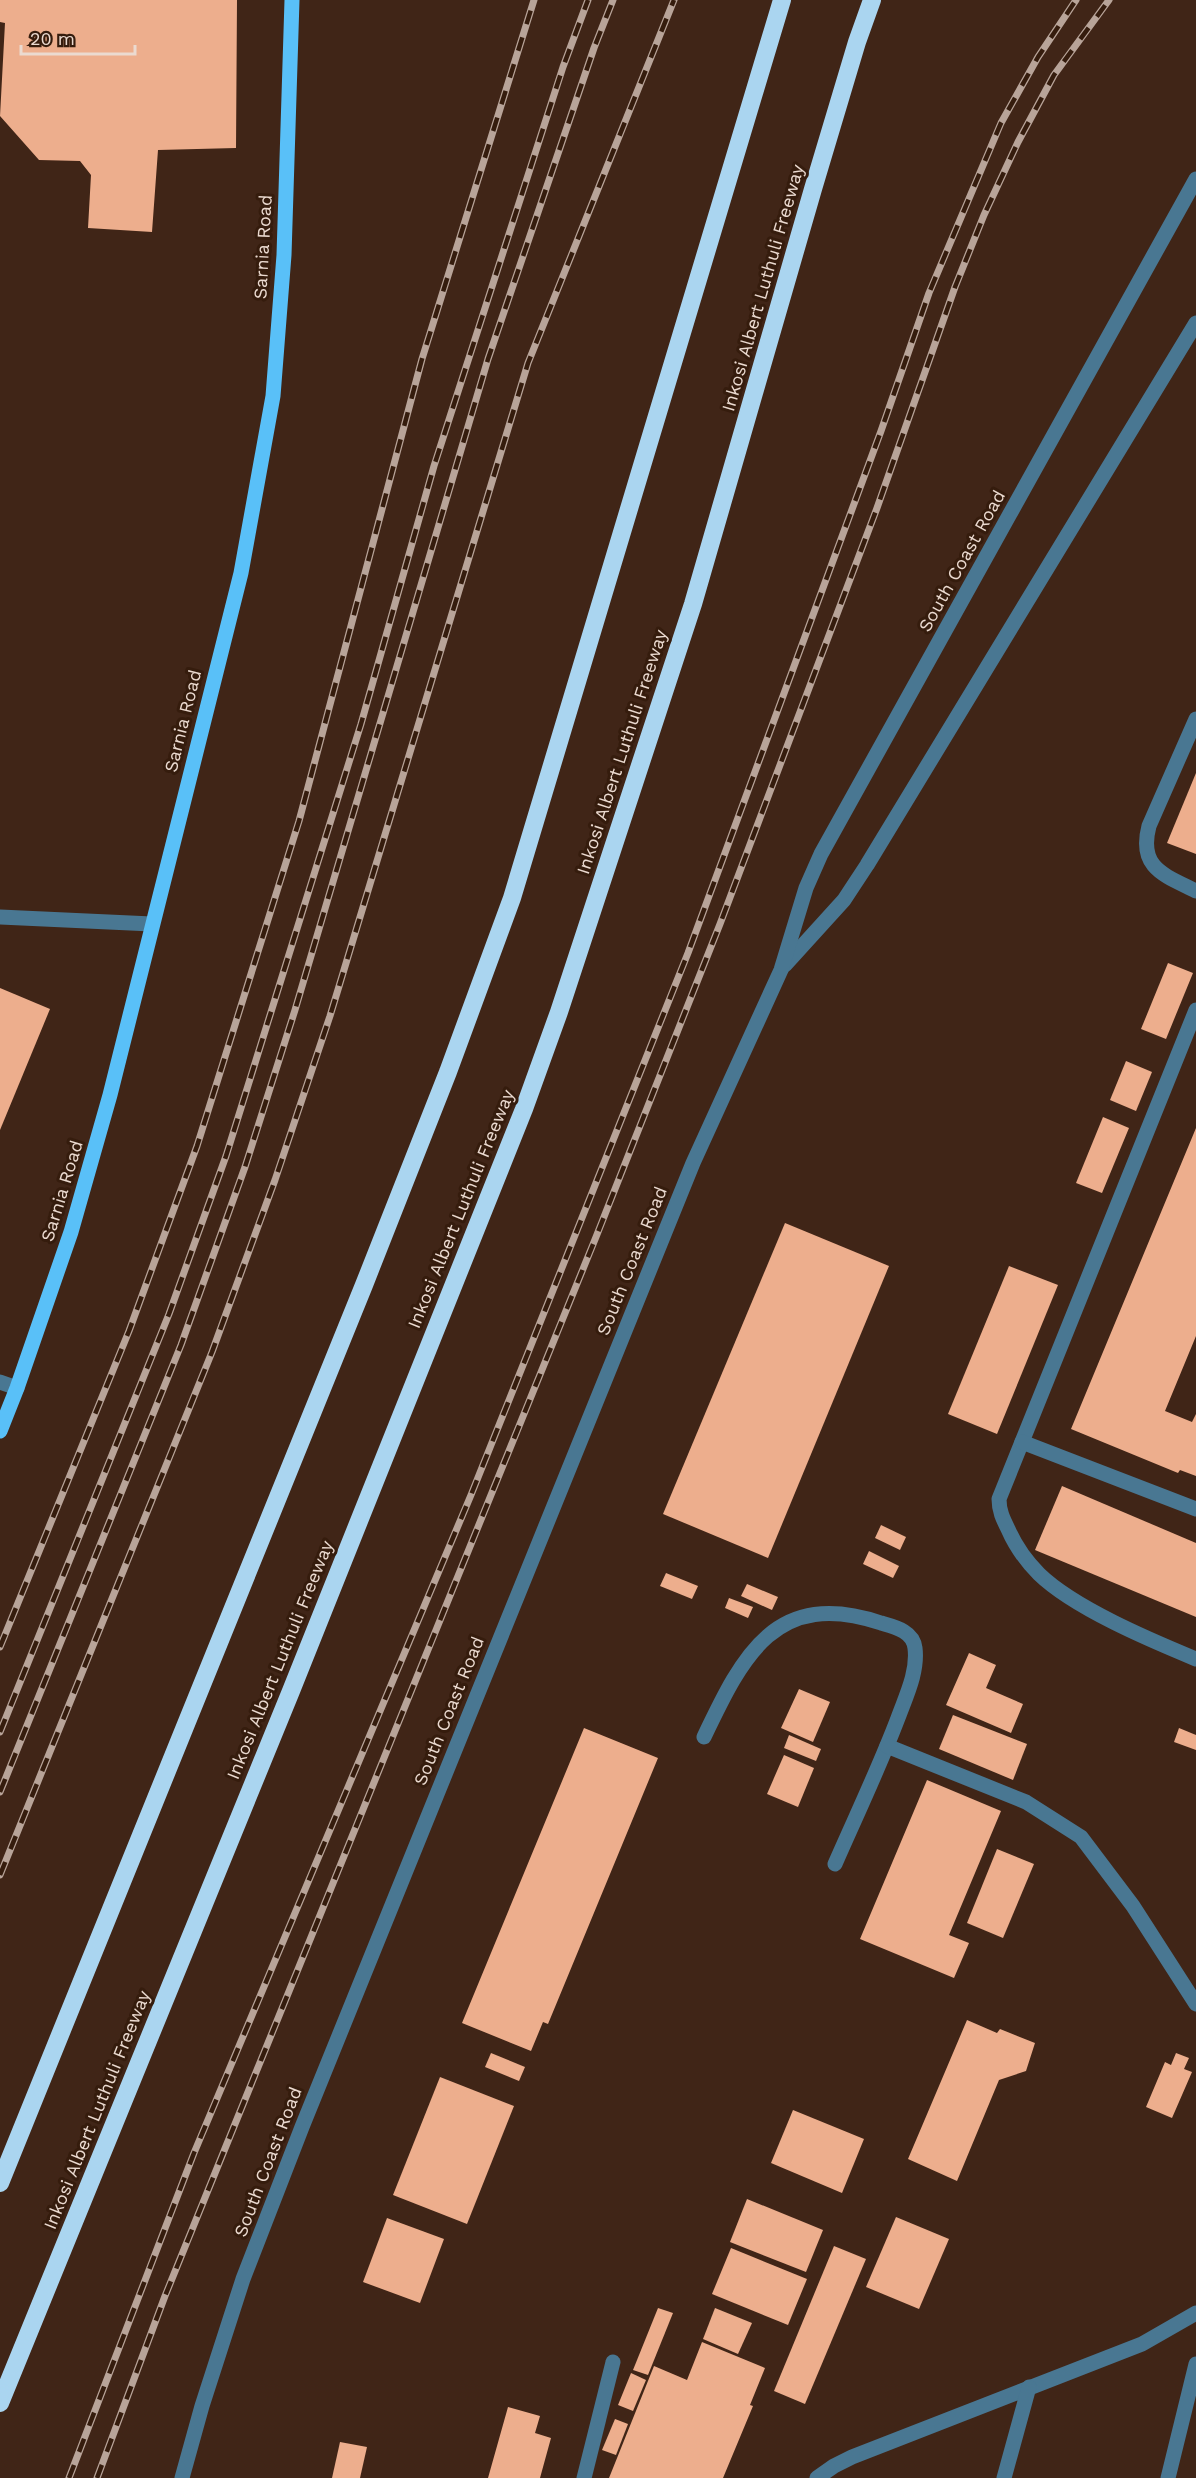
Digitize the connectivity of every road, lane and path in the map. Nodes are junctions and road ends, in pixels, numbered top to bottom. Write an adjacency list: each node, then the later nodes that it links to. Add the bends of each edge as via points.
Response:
1 (292, 0): 9 (main road, Sarnia Road, via 284,255 273,396 241,573)
2 (782, 0): 22 (highway, via 512,898 360,1296)
3 (872, 0): 27 (highway, Inkosi Albert Luthuli Freeway, via 693,604 524,1109)
4 (1196, 179): 10 (street, South Coast Road, via 821,854 806,888)
5 (1196, 323): 10 (street, South Coast Road, via 867,866 844,900)
6 (1196, 719): 7 (street, via 1149,826 1145,844 1155,868)
7 (1196, 891)
8 (0, 916): 9 (street)
9 (152, 924): 13 (main road, Sarnia Road, via 71,1232)
10 (781, 970): 28 (street, South Coast Road, via 693,1163 302,2127 243,2279)
11 (1196, 1010): 15 (street)
12 (0, 1382): 13 (street)
13 (17, 1388): 14 (main road, Sarnia Road)
14 (0, 1431)
15 (1022, 1442): 16 (street); 17 (street, via 1001,1491 1000,1514 1014,1542 1039,1574 1098,1613)
16 (1196, 1509)
17 (1196, 1659)
18 (704, 1737): 19 (street, via 744,1661 769,1634 801,1618 846,1613 898,1629 914,1640 914,1672)
19 (887, 1746): 20 (street); 21 (street, via 1026,1802 1081,1837 1133,1906)
20 (835, 1864)
21 (1196, 2004)
22 (0, 2183)
23 (1196, 2313): 26 (street, via 1142,2344)
24 (614, 2362): 29 (street)
25 (1196, 2364): 32 (street)
26 (1029, 2387): 30 (street, via 852,2457); 31 (street)
27 (0, 2403)
28 (182, 2478)
29 (584, 2478)
30 (817, 2478)
31 (1004, 2478)
32 (1168, 2478)

